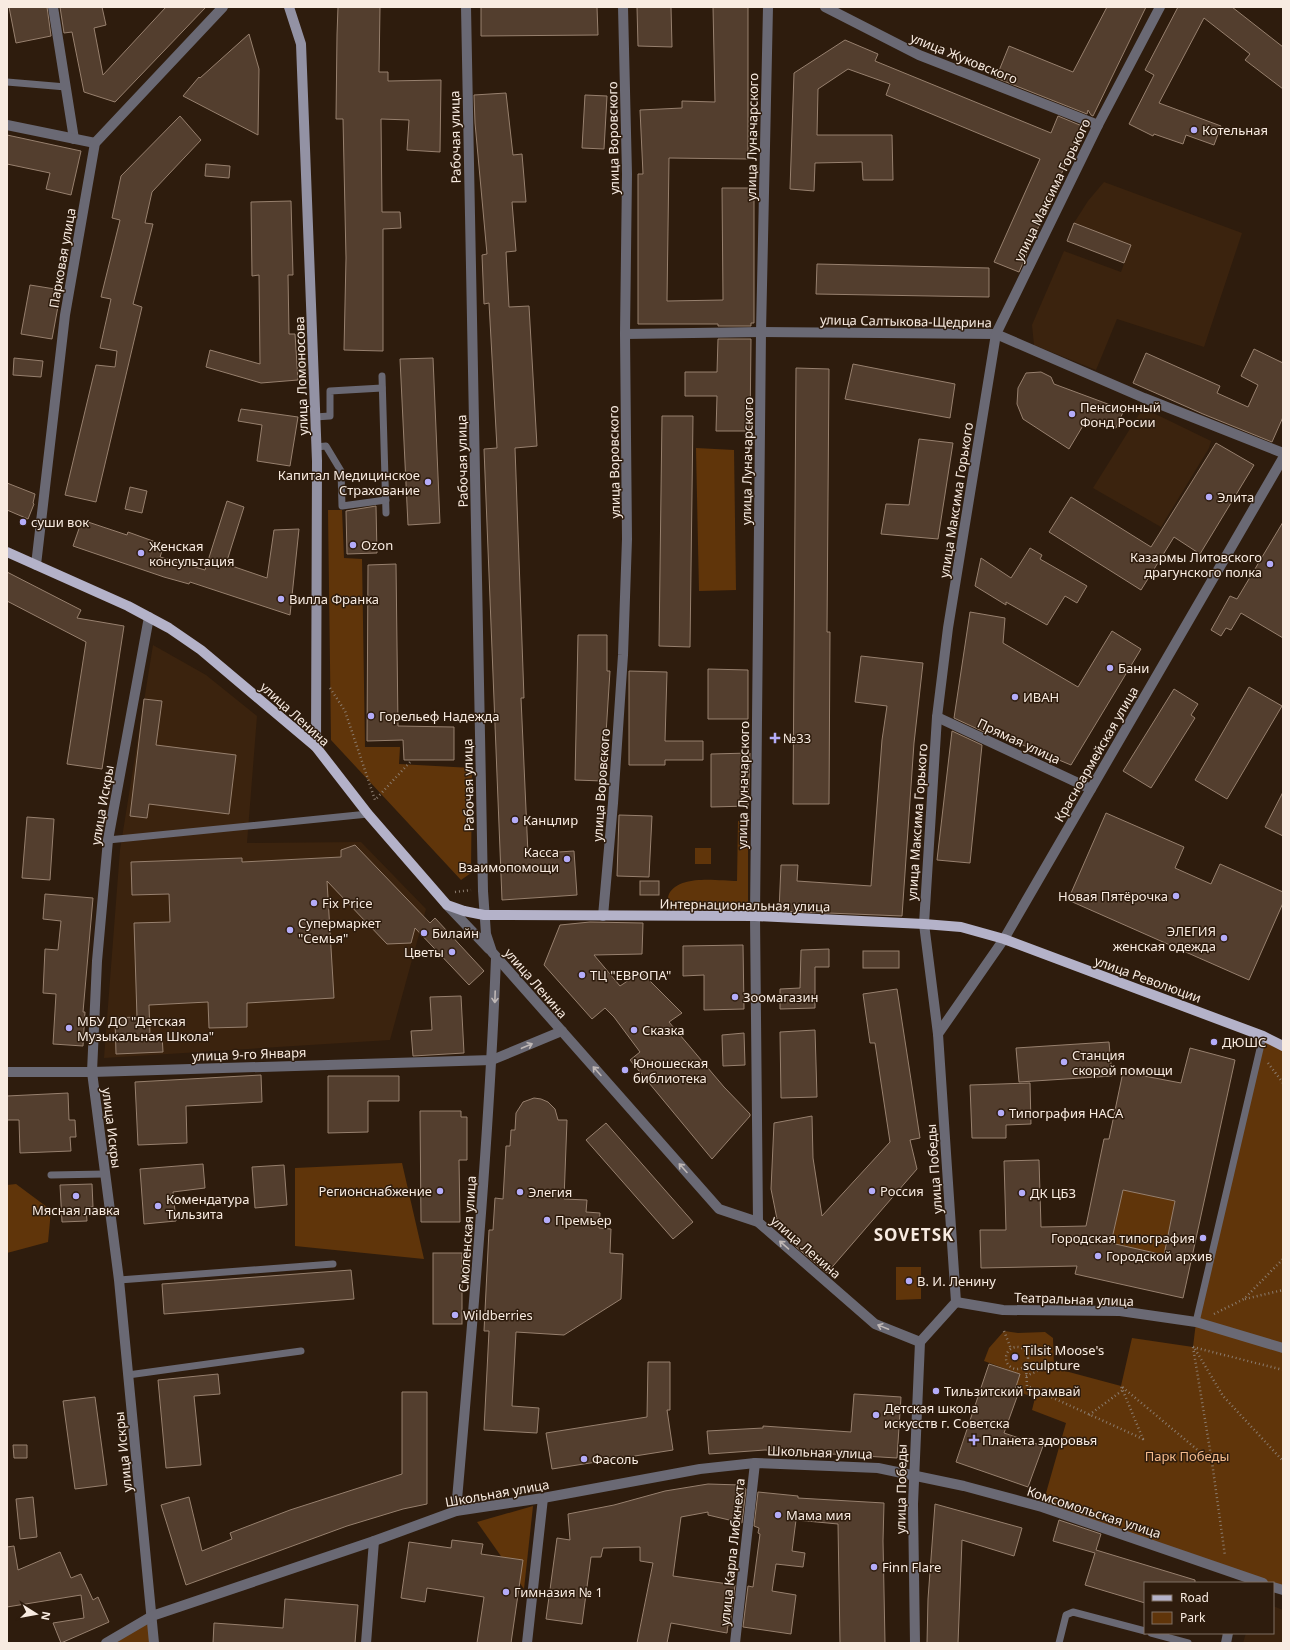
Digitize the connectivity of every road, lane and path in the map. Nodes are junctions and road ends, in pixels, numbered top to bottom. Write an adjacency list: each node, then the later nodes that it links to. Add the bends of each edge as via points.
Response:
1 (53, 7): 10 (street)
2 (223, 7): 14 (street)
3 (289, 7): 20 (street, улица Ломоносова, via 302,44)
4 (466, 7): 42 (street, Рабочая улица)
5 (623, 7): 16 (street, улица Воровского, via 627,174)
6 (768, 7): 15 (street, улица Луначарского)
7 (825, 7): 12 (street, улица Жуковского, via 919,55)
8 (1160, 7): 12 (street, улица Максима Горького)
9 (7, 82): 10 (lane)
10 (66, 87): 13 (street)
11 (7, 125): 13 (street)
12 (1098, 125): 17 (street, улица Максима Горького)
13 (74, 139): 14 (street)
14 (95, 143): 27 (street, Парковая улица, via 65,315)
15 (761, 332): 16 (street, улица Салтыкова-Щедрина); 17 (street, улица Салтыкова-Щедрина); 44 (street, улица Луначарского)
16 (625, 334): 43 (street, улица Воровского, via 627,539 623,655)
17 (996, 334): 22 (street, улица Салтыкова-Щедрина, via 1144,398); 30 (street, улица Максима Горького, via 948,628)
18 (382, 376): 19 (lane)
19 (382, 388): 20 (lane, via 330,391 330,416); 24 (lane)
20 (315, 417): 21 (street, улица Ломоносова)
21 (316, 447): 24 (lane, via 326,446 341,471 342,506); 31 (street, улица Ломоносова)
22 (1283, 453)
23 (1283, 458): 33 (street, Красноармейская улица)
24 (386, 500): 25 (lane)
25 (386, 513)
26 (7, 552): 27 (main road, улица Ленина)
27 (36, 565): 28 (main road, улица Ленина)
28 (149, 617): 31 (main road, улица Ленина, via 201,650); 38 (street, улица Искры)
29 (328, 686): 35 (path, via 345,711)
30 (937, 717): 33 (street, Прямая улица); 45 (street, улица Максима Горького)
31 (316, 747): 37 (main road, улица Ленина)
32 (412, 760): 35 (path)
33 (1091, 789): 46 (street, Красноармейская улица)
34 (370, 794): 35 (path)
35 (375, 800): 36 (path)
36 (380, 806)
37 (368, 814): 38 (lane); 41 (main road, улица Ленина)
38 (108, 840): 55 (street, улица Искры, via 96,961)
39 (450, 887): 40 (path, via 455,893)
40 (472, 890)
41 (447, 905): 42 (main road); 47 (street)
42 (484, 914): 43 (main road, Интернациональная улица); 47 (street, улица Ленина, via 486,934)
43 (603, 916): 44 (main road, Интернациональная улица)
44 (754, 916): 45 (main road, Интернациональная улица); 59 (street, улица Луначарского)
45 (924, 924): 46 (main road, Интернациональная улица, via 961,927); 49 (street, улица Максима Горького)
46 (1004, 939): 49 (street); 50 (main road, улица Революции)
47 (494, 955): 48 (street, улица Ленина); 53 (street, Смоленская улица, one-way to 53)
48 (562, 1031): 53 (street, one-way to 48); 59 (street, улица Ленина, one-way to 48, via 719,1209)
49 (938, 1034): 65 (street, улица Победы)
50 (1263, 1036): 51 (main road, улица Революции); 52 (lane)
51 (1283, 1046)
52 (1259, 1052): 56 (path); 66 (lane)
53 (492, 1060): 55 (street, улица 9-го Января); 85 (street, Смоленская улица, via 476,1291)
54 (7, 1072): 55 (street, улица 9-го Января)
55 (92, 1072): 57 (street, улица Искры)
56 (1283, 1083)
57 (105, 1174): 58 (lane); 62 (street, улица Искры)
58 (51, 1175)
59 (758, 1222): 68 (street, улица Ленина, one-way to 59, via 874,1324)
60 (1283, 1259): 64 (path)
61 (333, 1264): 62 (lane)
62 (119, 1280): 76 (street, улица Искры)
63 (1283, 1290): 64 (path)
64 (1244, 1300): 66 (path)
65 (956, 1302): 66 (street, Театральная улица, via 1003,1310 1120,1311); 68 (street)
66 (1196, 1322): 70 (street, Театральная улица)
67 (1004, 1331): 71 (path)
68 (920, 1342): 83 (street, улица Победы)
69 (1193, 1347): 75 (path); 80 (path, via 1223,1396); 81 (path)
70 (1283, 1348)
71 (1011, 1349): 74 (path, via 1020,1348 1026,1352); 74 (path, via 1007,1359 1010,1365 1016,1369)
72 (301, 1351): 76 (lane)
73 (1053, 1364): 77 (path)
74 (1026, 1365): 77 (path)
75 (1283, 1370)
76 (128, 1375): 90 (street, улица Искры)
77 (1026, 1376): 79 (path, via 1026,1386)
78 (1123, 1390): 79 (path); 79 (path, via 1143,1439); 81 (path, via 1121,1386)
79 (1089, 1415)
80 (1283, 1461)
81 (1212, 1462): 87 (path)
82 (755, 1463): 83 (street, Школьная улица, via 878,1468); 84 (street, Школьная улица, via 700,1469); 97 (street, улица Карла Либкнехта)
83 (914, 1476): 87 (street, Комсомольская улица, via 964,1486 1042,1507); 98 (street, улица Победы)
84 (543, 1498): 85 (street, Школьная улица); 96 (street)
85 (456, 1511): 86 (street, Школьная улица)
86 (374, 1541): 90 (street, Школьная улица); 95 (street)
87 (1226, 1570): 88 (street, Комсомольская улица)
88 (1242, 1579): 89 (street, Комсомольская улица)
89 (1258, 1582)
90 (152, 1616): 93 (street, Школьная улица); 94 (street, улица Искры)
91 (1144, 1631): 99 (lane, via 1073,1612 1066,1615)
92 (1155, 1634): 100 (lane)
93 (106, 1643)
94 (154, 1643)
95 (366, 1643)
96 (527, 1643)
97 (735, 1643)
98 (915, 1643)
99 (1059, 1643)
100 (1188, 1643)

